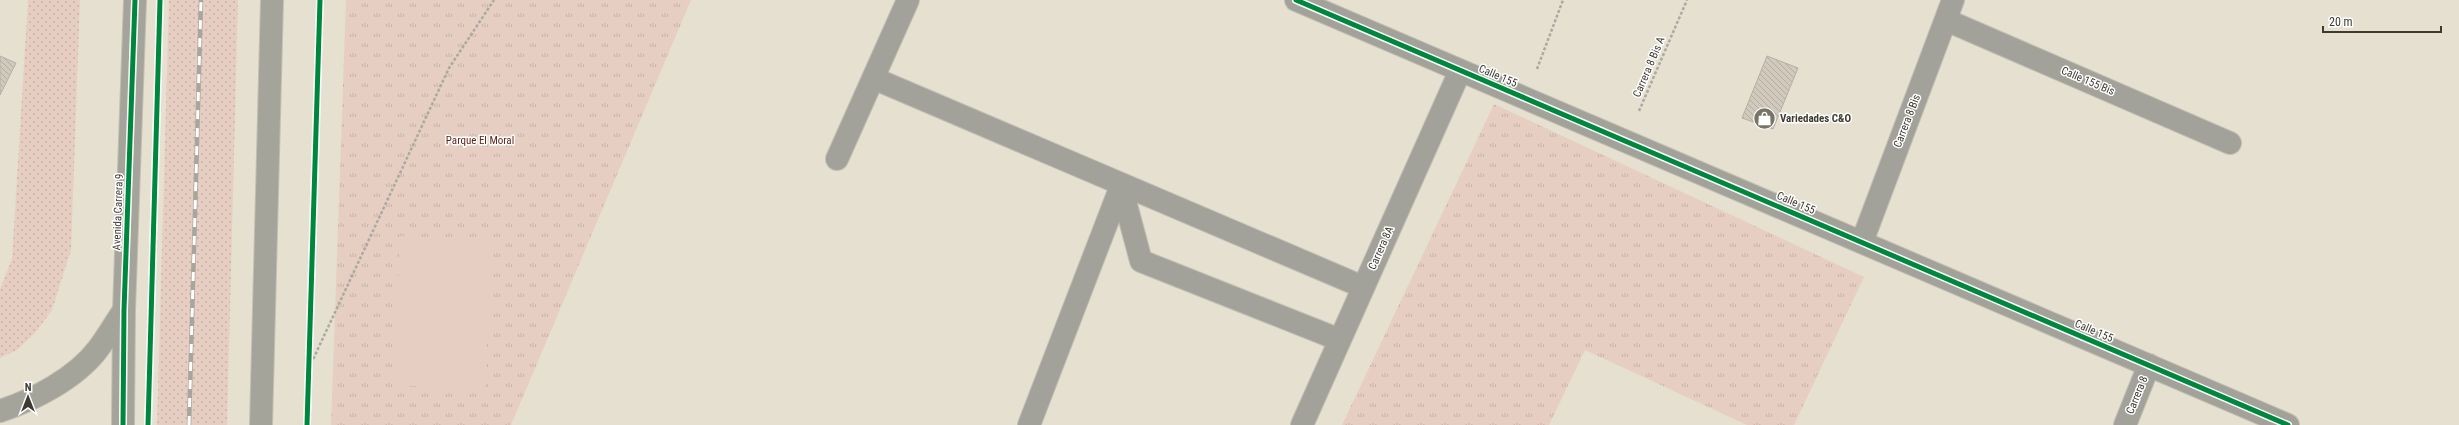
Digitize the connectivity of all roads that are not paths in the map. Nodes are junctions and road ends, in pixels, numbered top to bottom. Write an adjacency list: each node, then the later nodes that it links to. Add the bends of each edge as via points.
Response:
1 (135, 0): 13 (main road, Avenida Carrera 9)
2 (272, 0): 18 (main road)
3 (908, 0): 7 (street)
4 (1310, 3): 6 (street, Calle 155)
5 (1949, 10): 8 (street, Calle 155 Bis); 11 (street, Carrera 8 Bis)
6 (1460, 70): 11 (street, Calle 155); 12 (street, Carrera 8A)
7 (873, 78): 9 (street); 10 (street)
8 (2230, 143)
9 (837, 159)
10 (1122, 186): 12 (street); 14 (street, via 1141,261); 19 (street)
11 (1862, 242): 15 (street, Calle 155)
12 (1363, 288): 14 (street, Carrera 8A)
13 (124, 310): 16 (main road, via 97,350 75,371 17,406); 17 (main road, Avenida Carrera 9)
14 (1340, 340): 20 (street, Carrera 8A)
15 (2149, 365): 21 (street, Carrera 8); 22 (street, Calle 155)
16 (0, 411)
17 (123, 425)
18 (261, 425)
19 (1028, 425)
20 (1302, 425)
21 (2125, 425)
22 (2288, 425)

